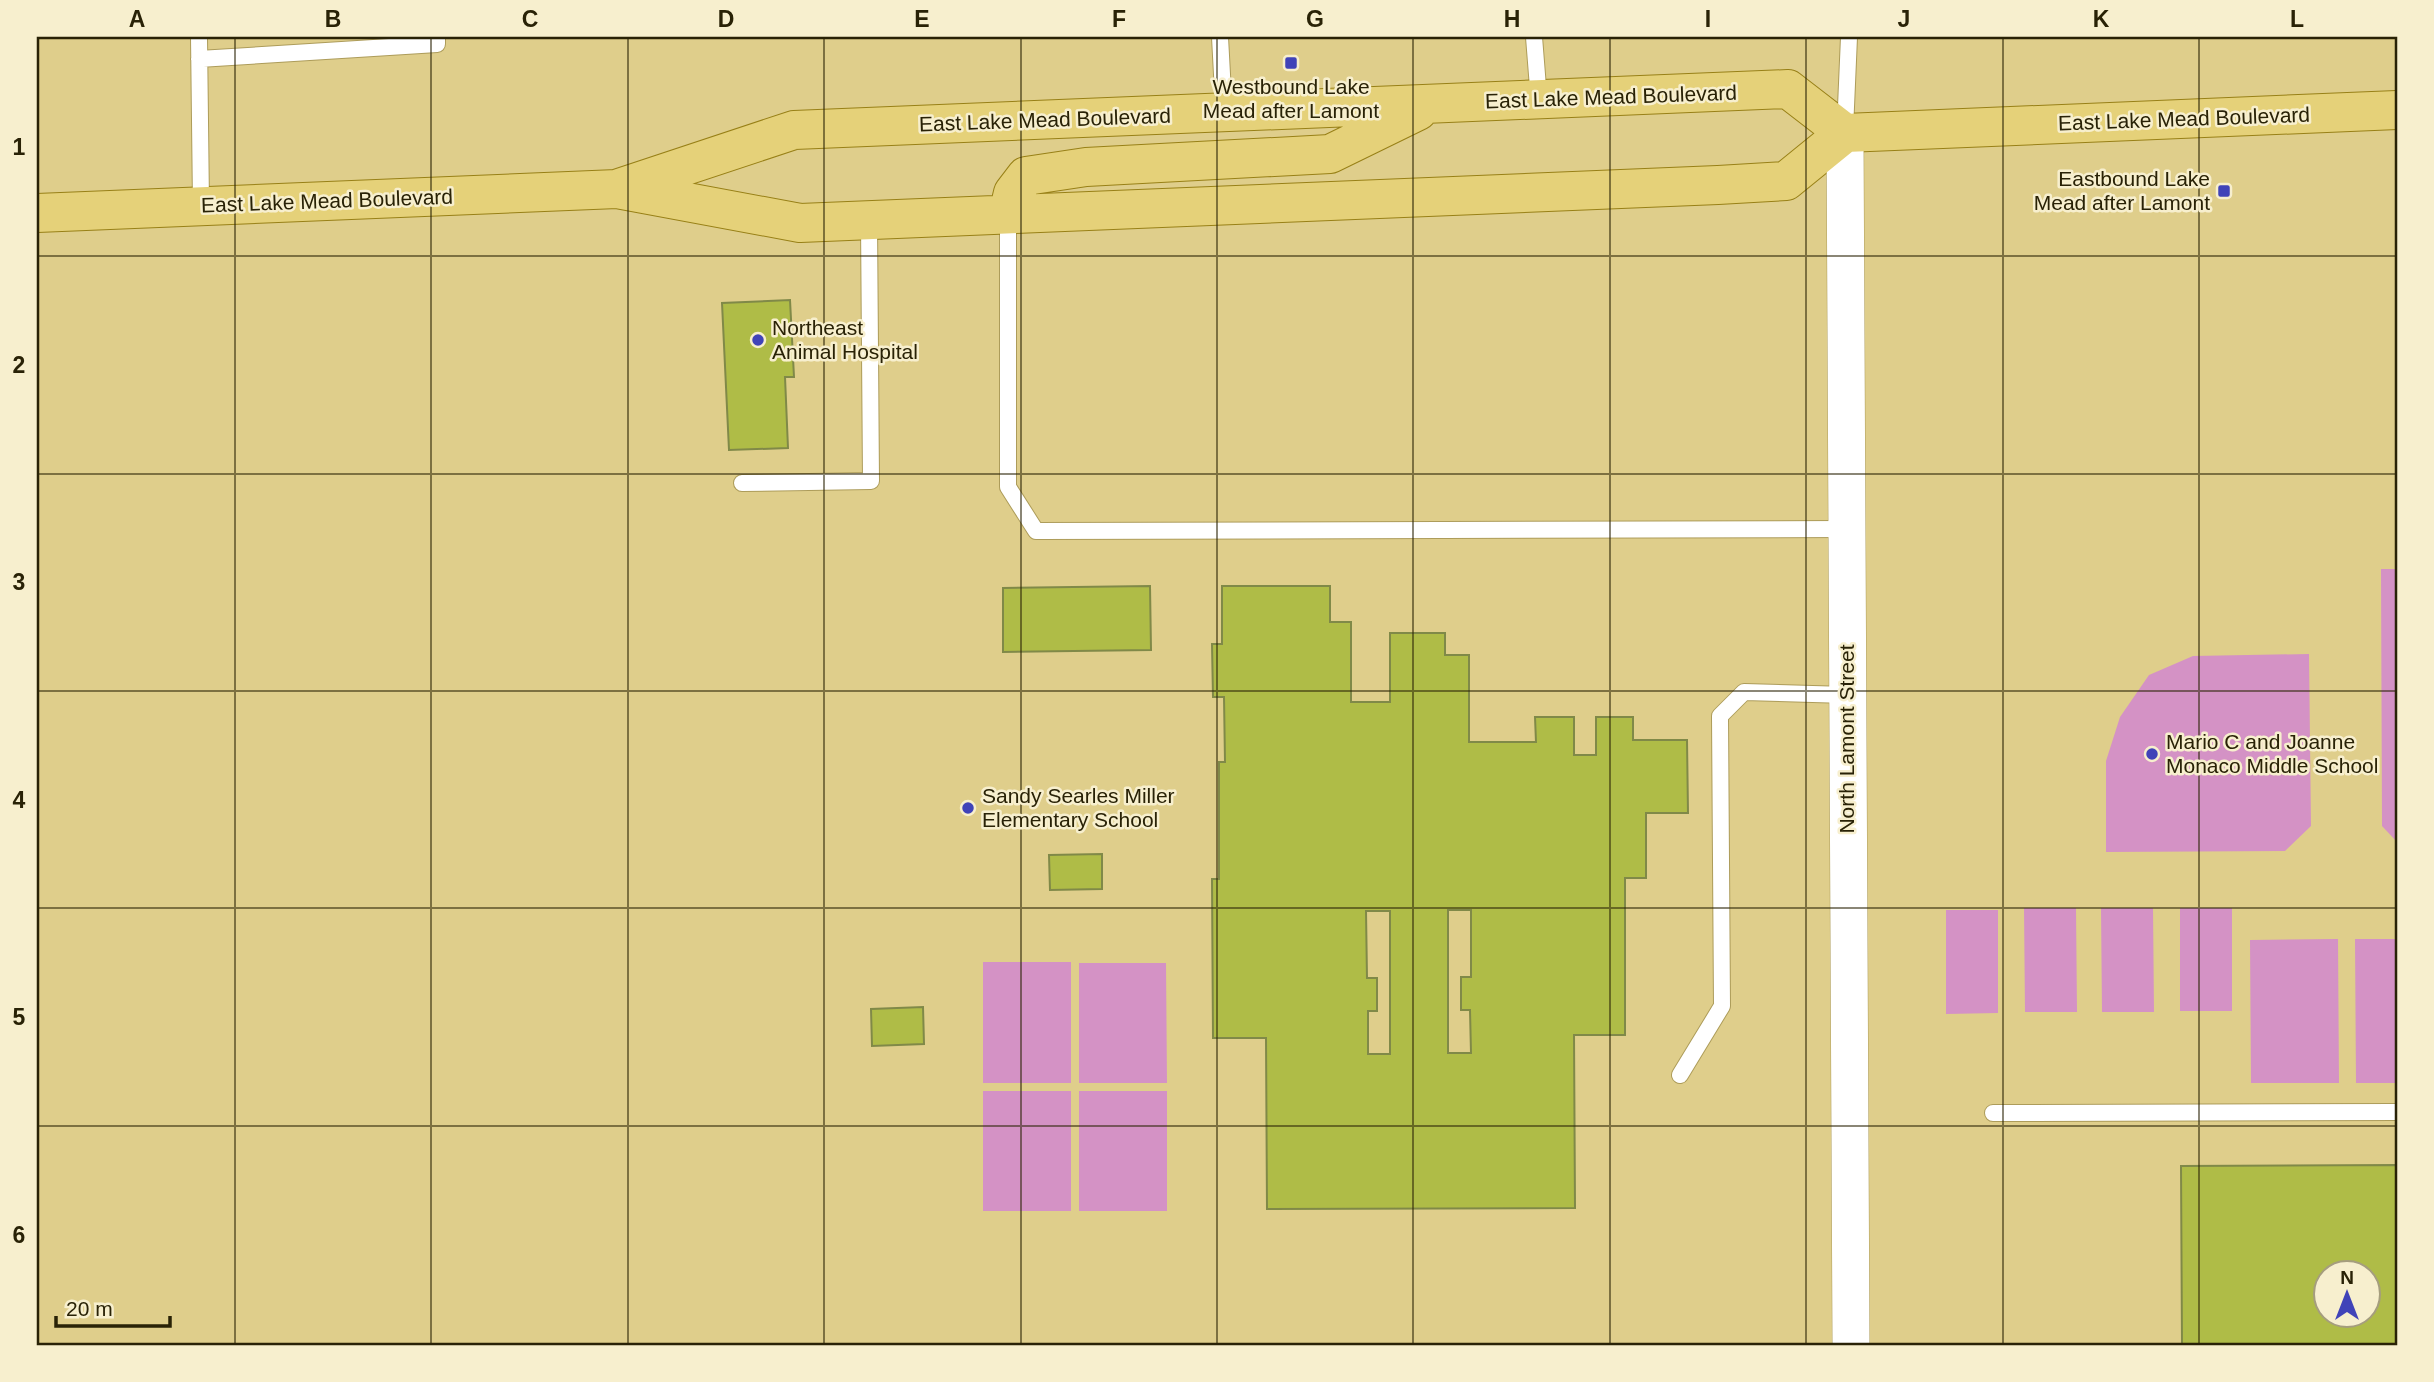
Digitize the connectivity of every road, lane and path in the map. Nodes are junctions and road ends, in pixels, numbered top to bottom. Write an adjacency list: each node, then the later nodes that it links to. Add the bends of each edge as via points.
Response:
1 (199, 37): 7 (lane)
2 (437, 37): 6 (lane, via 437,44)
3 (1220, 37): 11 (lane)
4 (1534, 37): 8 (lane)
5 (1849, 37): 12 (lane)
6 (309, 43): 7 (lane)
7 (200, 59): 14 (lane)
8 (1539, 100): 9 (main road, East Lake Mead Boulevard); 12 (main road, East Lake Mead Boulevard, via 1788,89)
9 (1432, 104): 11 (main road, East Lake Mead Boulevard); 16 (main road, via 1330,154 1086,167 1026,176 1013,193)
10 (2397, 110): 12 (main road, East Lake Mead Boulevard)
11 (1224, 112): 13 (main road, East Lake Mead Boulevard, via 794,130)
12 (1845, 133): 16 (main road, East Lake Mead Boulevard, via 1786,181); 19 (street, North Lamont Street)
13 (617, 189): 14 (main road, East Lake Mead Boulevard); 17 (main road, East Lake Mead Boulevard, via 800,223)
14 (201, 205): 15 (main road, East Lake Mead Boulevard)
15 (37, 213)
16 (1008, 214): 17 (main road, East Lake Mead Boulevard); 19 (lane, via 1008,487 1036,531)
17 (869, 221): 18 (lane, via 871,481)
18 (743, 483)
19 (1846, 529): 20 (street, North Lamont Street)
20 (1847, 695): 21 (lane, via 1744,692 1720,716 1722,1006); 24 (street, North Lamont Street)
21 (1680, 1075)
22 (1993, 1112): 23 (lane)
23 (2397, 1112)
24 (1851, 1345)

